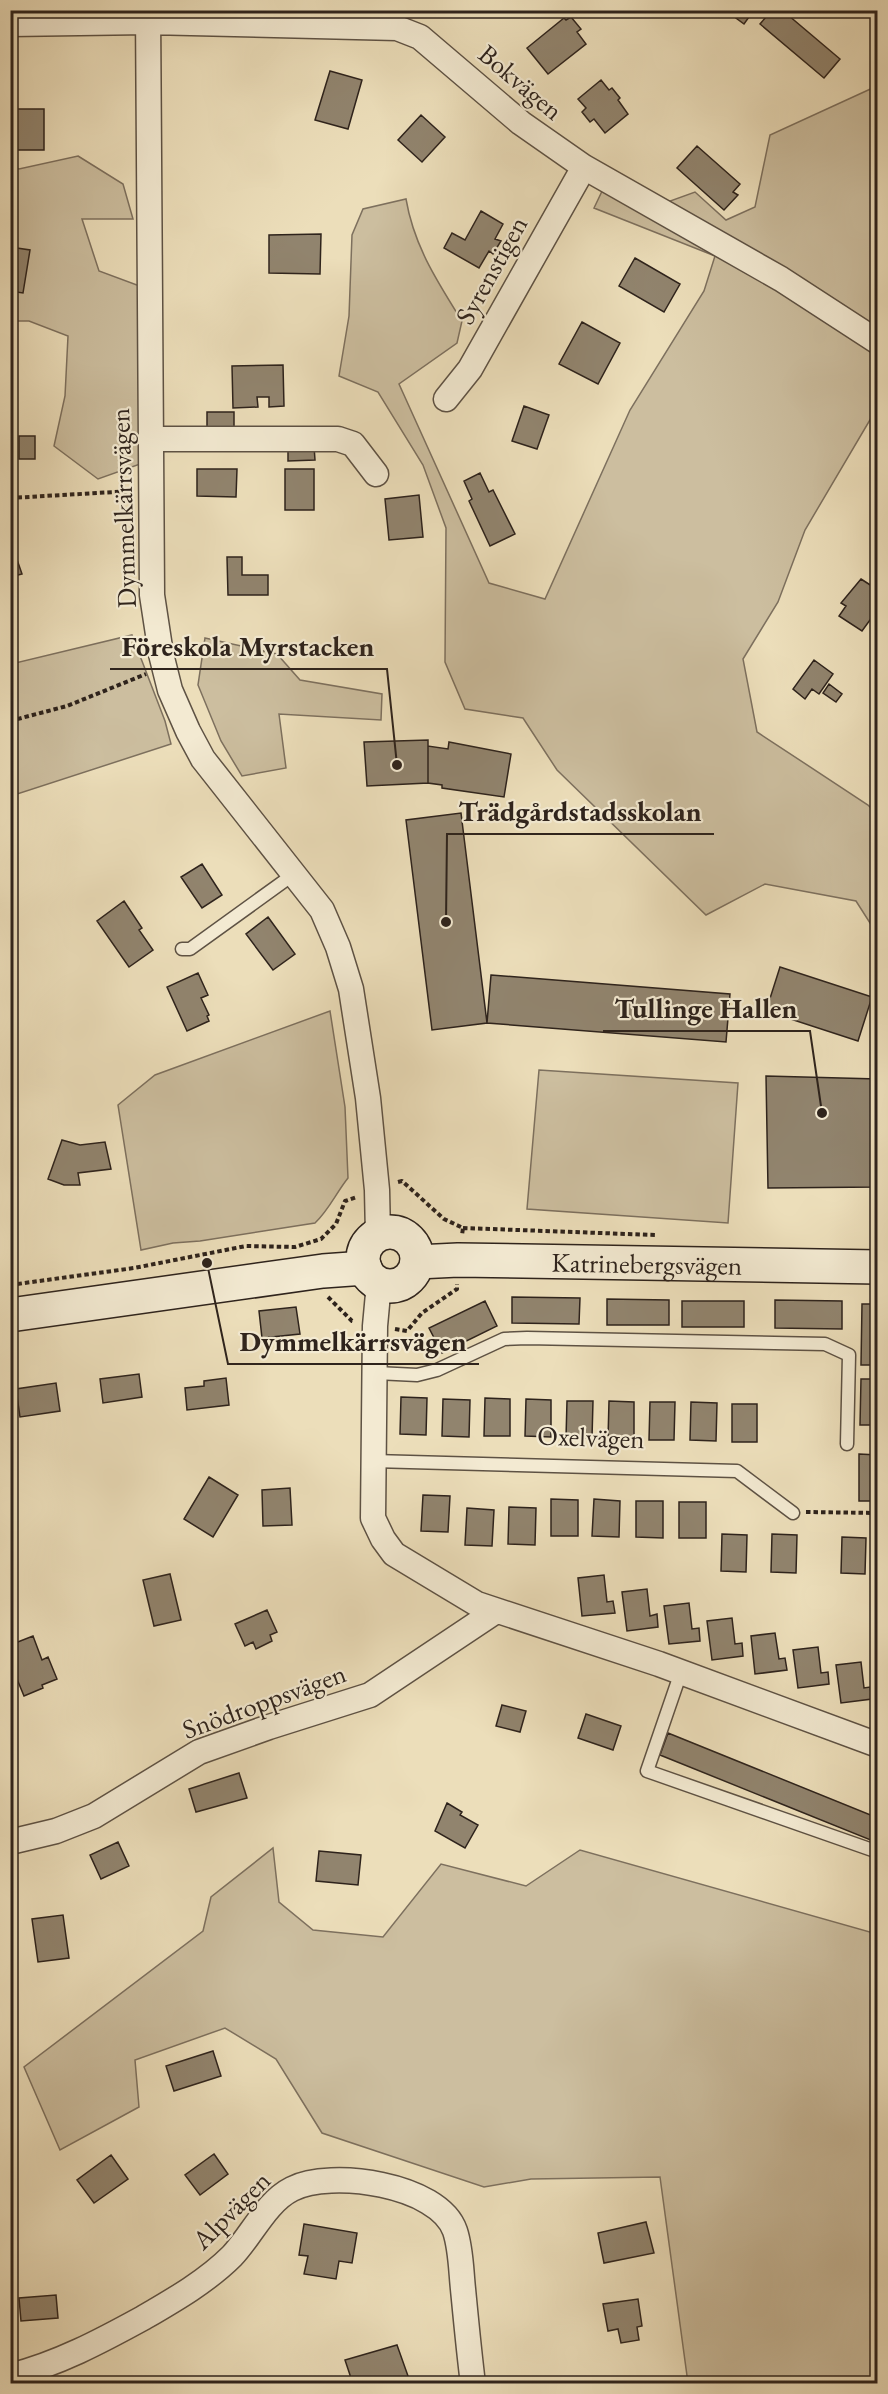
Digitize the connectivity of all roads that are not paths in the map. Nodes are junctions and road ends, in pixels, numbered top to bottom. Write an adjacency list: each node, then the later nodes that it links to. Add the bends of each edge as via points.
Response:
1 (148, 16): 2 (street, Bokvägen); 3 (street, Bokvägen, via 397,28 420,37 521,123); 6 (street, Dymmelkärrsvägen)
2 (10, 24)
3 (584, 167): 4 (street, Bokvägen, via 772,273); 5 (street, Syrenstigen, via 470,369)
4 (878, 342)
5 (446, 399)
6 (150, 439): 7 (street, via 338,439 353,444); 8 (street, Dymmelkärrsvägen, via 152,595 170,690 203,759)
7 (376, 474)
8 (294, 874): 9 (lane, via 190,949); 10 (street, Dymmelkärrsvägen, via 322,910 351,990 368,1098)
9 (182, 949)
10 (378, 1235): 11 (street, via 393,1232 405,1236 414,1246); 13 (street, via 365,1249)
11 (417, 1262): 12 (street, Katrinebergsvägen); 13 (street, via 406,1280 391,1286)
12 (878, 1266)
13 (372, 1276): 14 (street, via 323,1270); 15 (street)
14 (10, 1315)
15 (376, 1373): 16 (lane, via 417,1375 437,1370 504,1339 825,1344 849,1354); 17 (street)
16 (846, 1444)
17 (373, 1461): 18 (lane, Oxelvägen, via 737,1471); 19 (street, via 373,1518 394,1554)
18 (793, 1513)
19 (487, 1608): 20 (street); 22 (street, Snödroppsvägen, via 370,1695 199,1752 94,1816 56,1831)
20 (681, 1672): 21 (street); 23 (lane, via 647,1772)
21 (878, 1745)
22 (10, 1842)
23 (878, 1852)
24 (10, 2376): 25 (street, Alpvägen, via 77,2352 168,2303 232,2256 276,2200 290,2189 323,2181 400,2189 420,2196 446,2216 460,2252)
25 (473, 2384)

